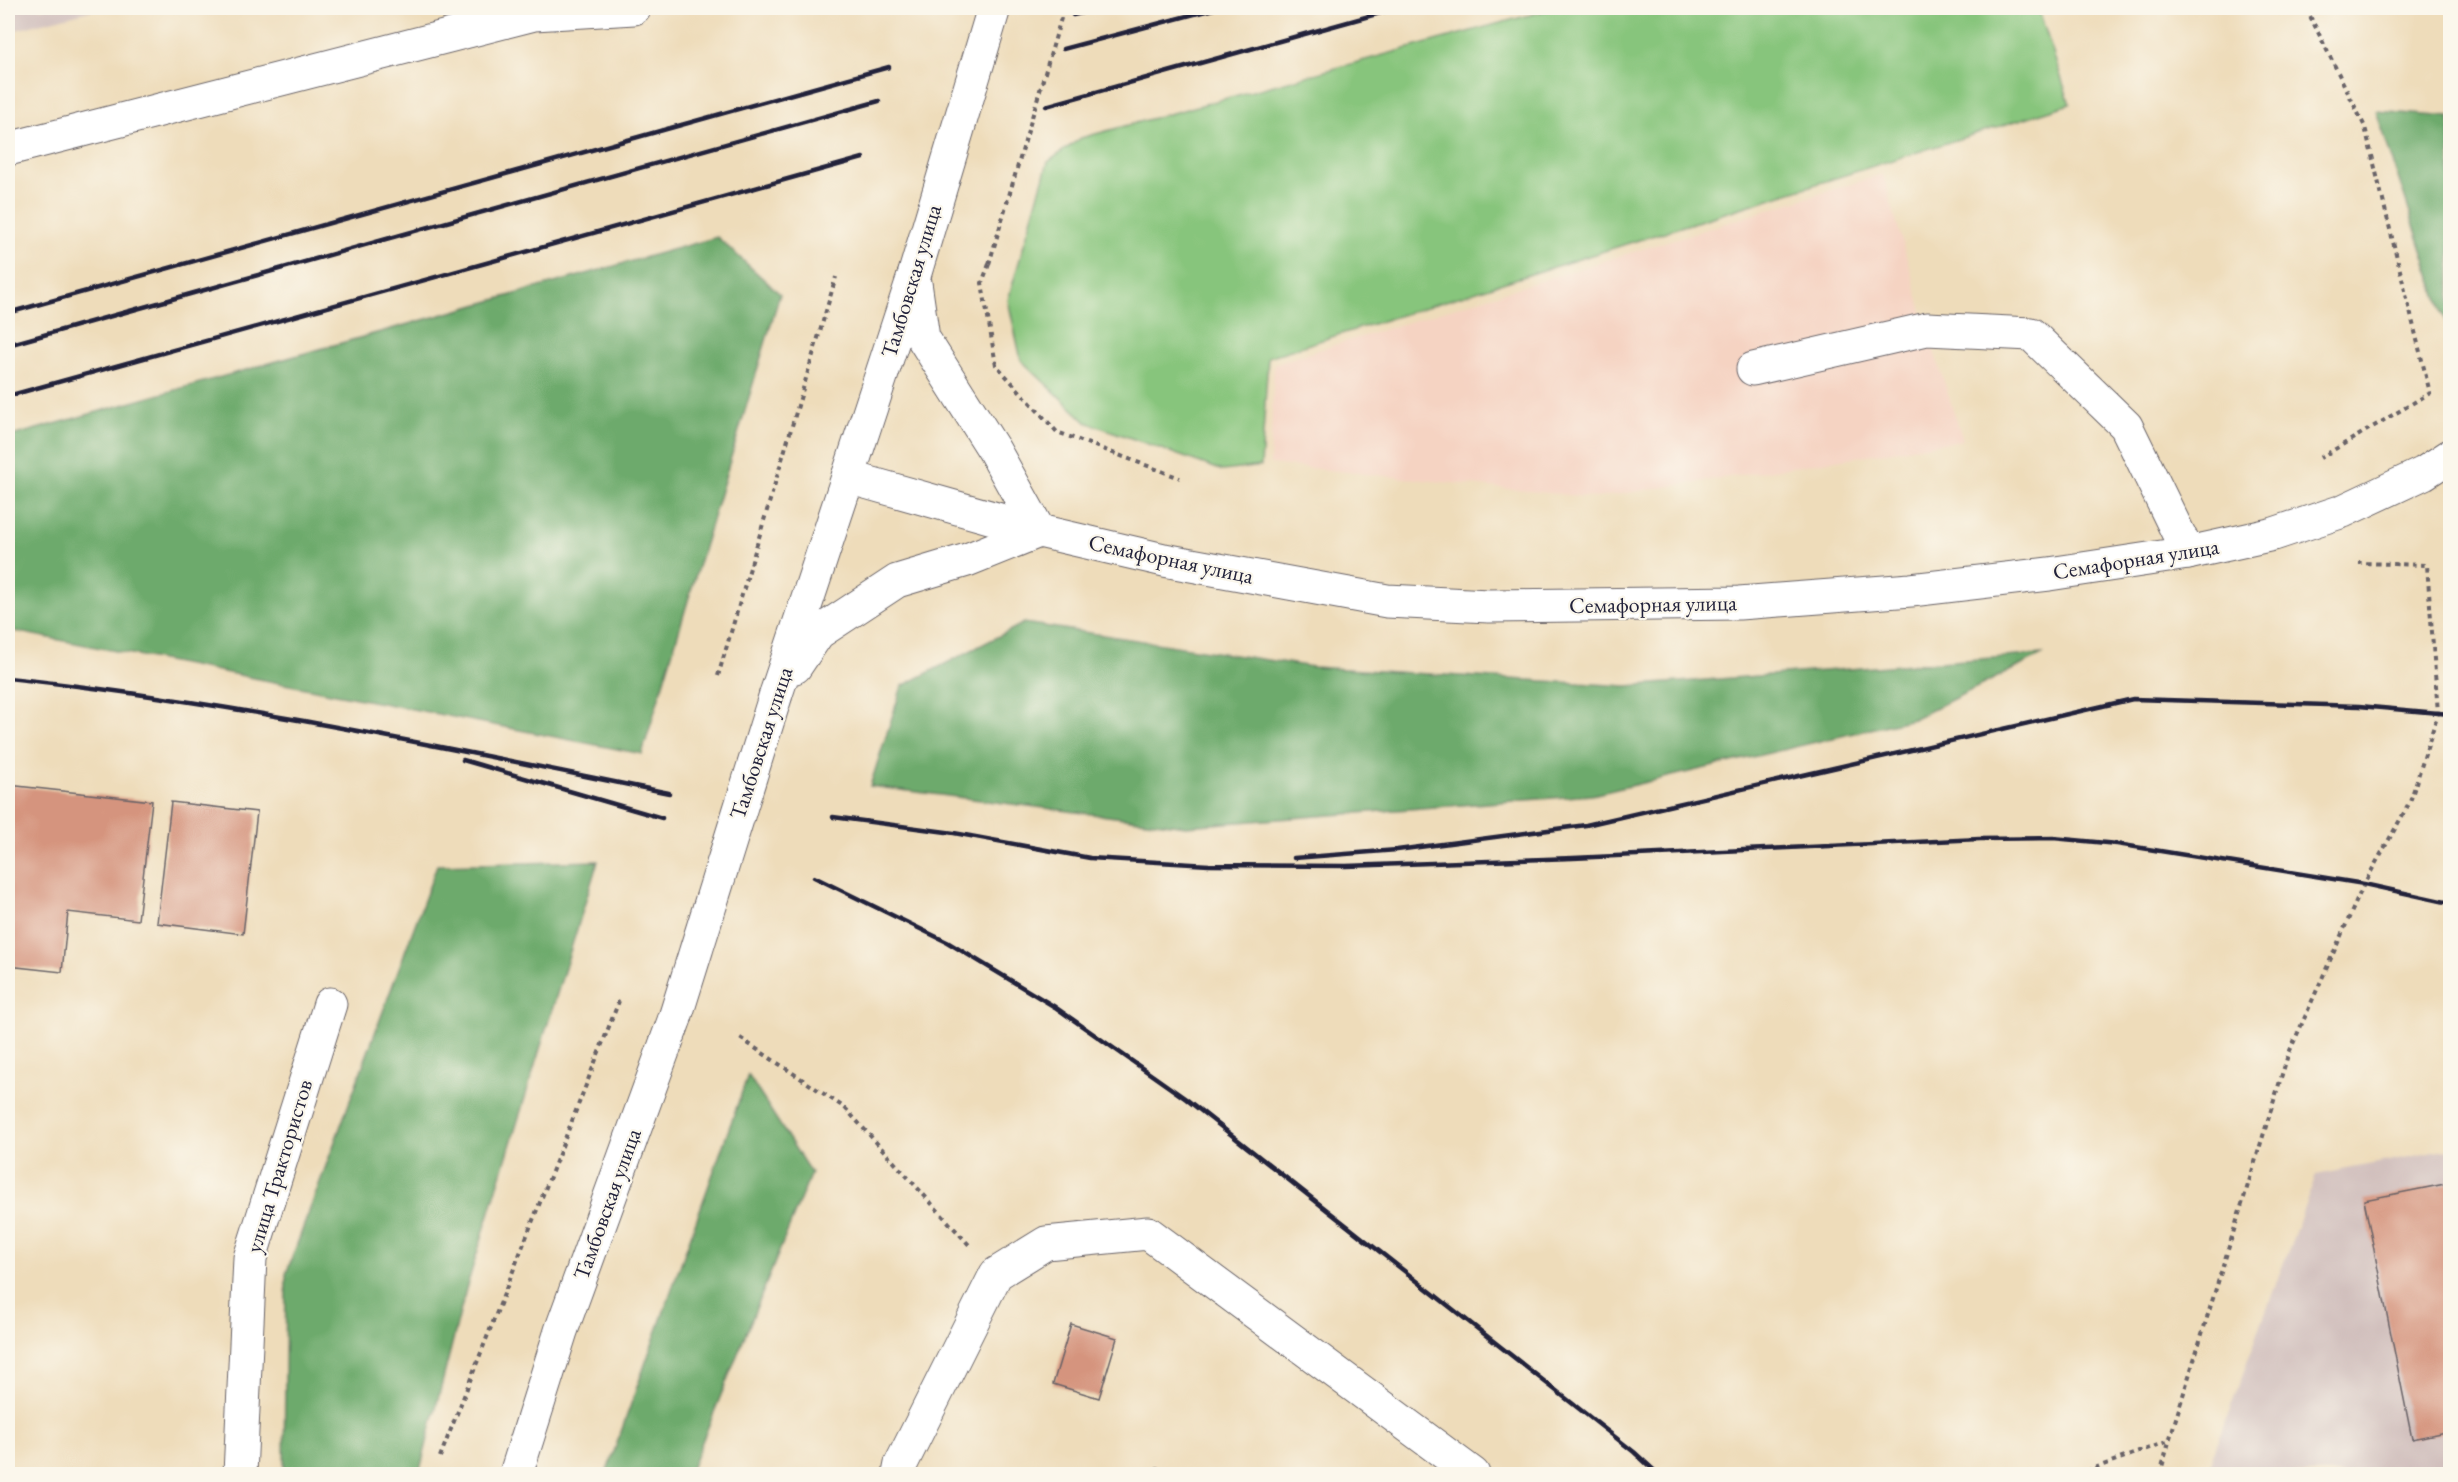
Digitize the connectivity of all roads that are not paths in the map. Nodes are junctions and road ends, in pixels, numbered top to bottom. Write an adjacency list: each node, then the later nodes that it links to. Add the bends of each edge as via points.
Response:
1 (634, 8): 3 (main road)
2 (994, 8): 5 (main road, Тамбовская улица, bridge)
3 (533, 11): 4 (main road)
4 (8, 149)
5 (914, 276): 8 (main road, Тамбовская улица); 9 (main road, via 922,338 994,450)
6 (1753, 369): 10 (main road, via 1927,328 2031,334 2126,426)
7 (2451, 456): 10 (main road, Семафорная улица, via 2343,511 2274,534)
8 (848, 477): 9 (main road, Семафорная улица); 11 (main road, Тамбовская улица)
9 (1039, 531): 10 (main road, Семафорная улица, via 1164,560 1387,601 1489,606 1739,603 1911,590); 11 (main road, via 967,560 897,581 818,633)
10 (2188, 553)
11 (776, 694): 14 (main road, Тамбовская улица, bridge, via 675,1018 561,1330)
12 (330, 1004): 13 (main road, улица Трактористов, via 250,1258)
13 (240, 1474)
14 (516, 1474)
15 (899, 1474): 16 (main road, via 996,1274 1046,1243 1148,1233)
16 (1473, 1474)

